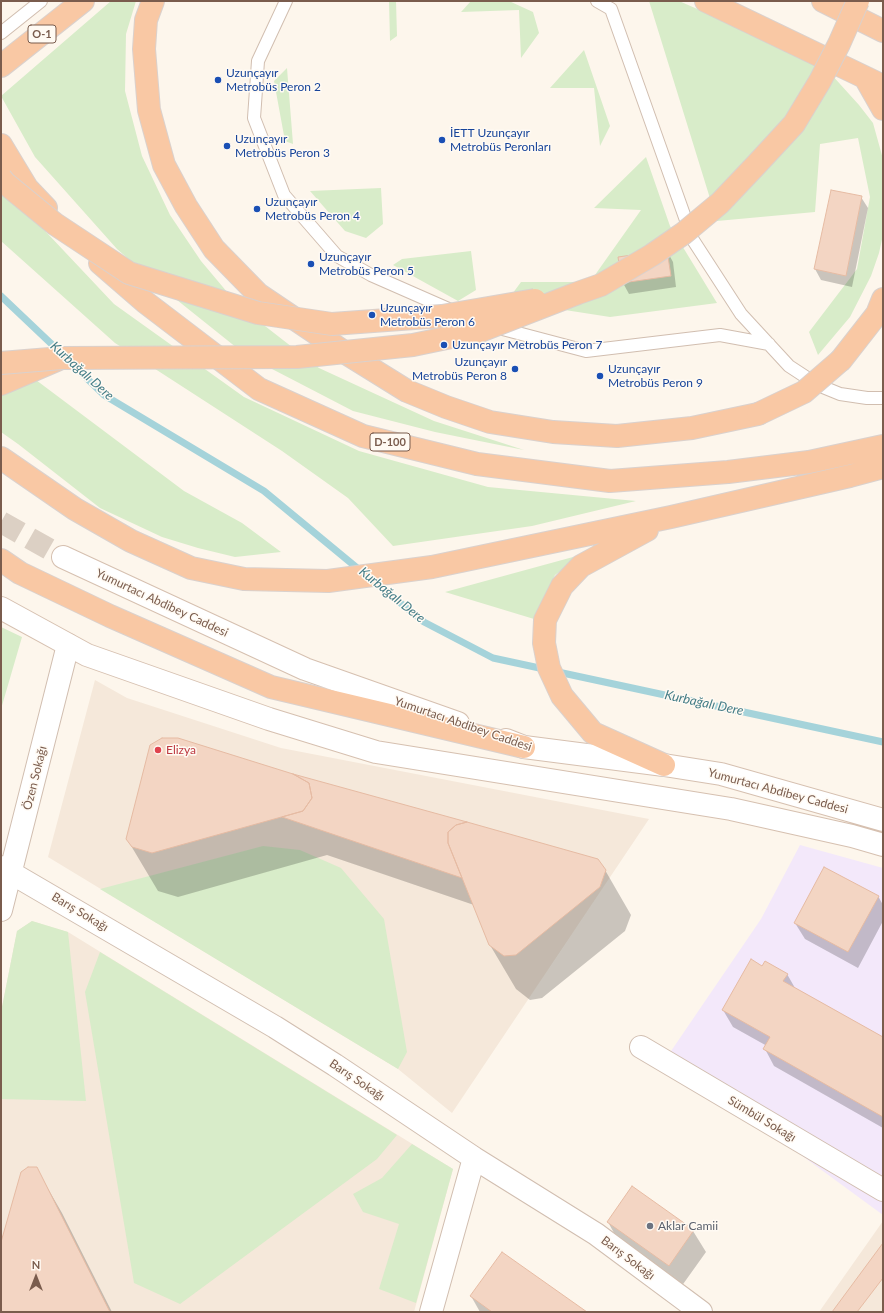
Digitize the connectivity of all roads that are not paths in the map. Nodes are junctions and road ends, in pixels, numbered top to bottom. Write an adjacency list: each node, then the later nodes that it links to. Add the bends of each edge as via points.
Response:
1 (41, 1): 10 (lane)
2 (83, 1): 11 (highway, O-1)
3 (153, 1): 17 (highway, bridge, via 146,20 144,49 149,110 164,165 186,206 214,249 258,294 407,391 446,407 490,422 553,432 617,436 692,428 758,414 804,392 841,360 877,314)
4 (286, 1): 18 (lane, via 258,61 254,118 284,195 337,256 372,276 482,324 586,351 720,335)
5 (597, 1): 18 (lane, via 611,9 693,240 741,314)
6 (706, 1): 12 (highway)
7 (823, 1): 9 (highway)
8 (858, 1): 16 (highway, bridge, via 820,81 794,124 758,164 720,203 684,233 601,285)
9 (883, 31)
10 (1, 33)
11 (1, 66)
12 (875, 82): 13 (highway)
13 (883, 109)
14 (1, 144): 23 (highway, D-100, via 27,188 85,250 146,302 259,389 363,436 477,464 610,481 728,472 809,462)
15 (1, 178): 16 (highway, bridge, via 55,224 129,273 258,313 332,324 442,316)
16 (578, 293): 19 (highway, bridge, via 480,331 413,345 297,357)
17 (883, 298)
18 (769, 344): 22 (lane, via 789,366 818,385 840,394)
19 (62, 358): 20 (highway, bridge); 21 (highway)
20 (1, 363)
21 (1, 384)
22 (883, 398)
23 (883, 446)
24 (1, 458): 26 (highway, via 75,509 131,541 191,568 244,579 328,581 432,567)
25 (883, 467): 26 (highway)
26 (671, 517): 32 (highway, via 581,566 562,586 545,620 544,643 549,668 562,696 593,733)
27 (63, 557): 31 (main road, Yumurtacı Abdibey Caddesi, via 305,669)
28 (1, 560): 31 (highway, via 110,616 272,687)
29 (1, 608): 30 (main road)
30 (68, 645): 34 (main road, via 87,656 261,716 376,752 731,809); 35 (main road, Özen Sokağı)
31 (524, 747): 32 (main road, Yumurtacı Abdibey Caddesi)
32 (664, 765): 33 (main road, Yumurtacı Abdibey Caddesi, via 721,774)
33 (883, 820)
34 (883, 845)
35 (6, 870): 36 (main road, Özen Sokağı); 38 (main road, Barış Sokağı, via 275,1027)
36 (1, 910)
37 (641, 1047): 39 (main road, Sümbül Sokağı)
38 (474, 1158): 40 (main road); 41 (main road, Barış Sokağı, via 596,1234)
39 (883, 1190)
40 (431, 1312)
41 (701, 1312)

